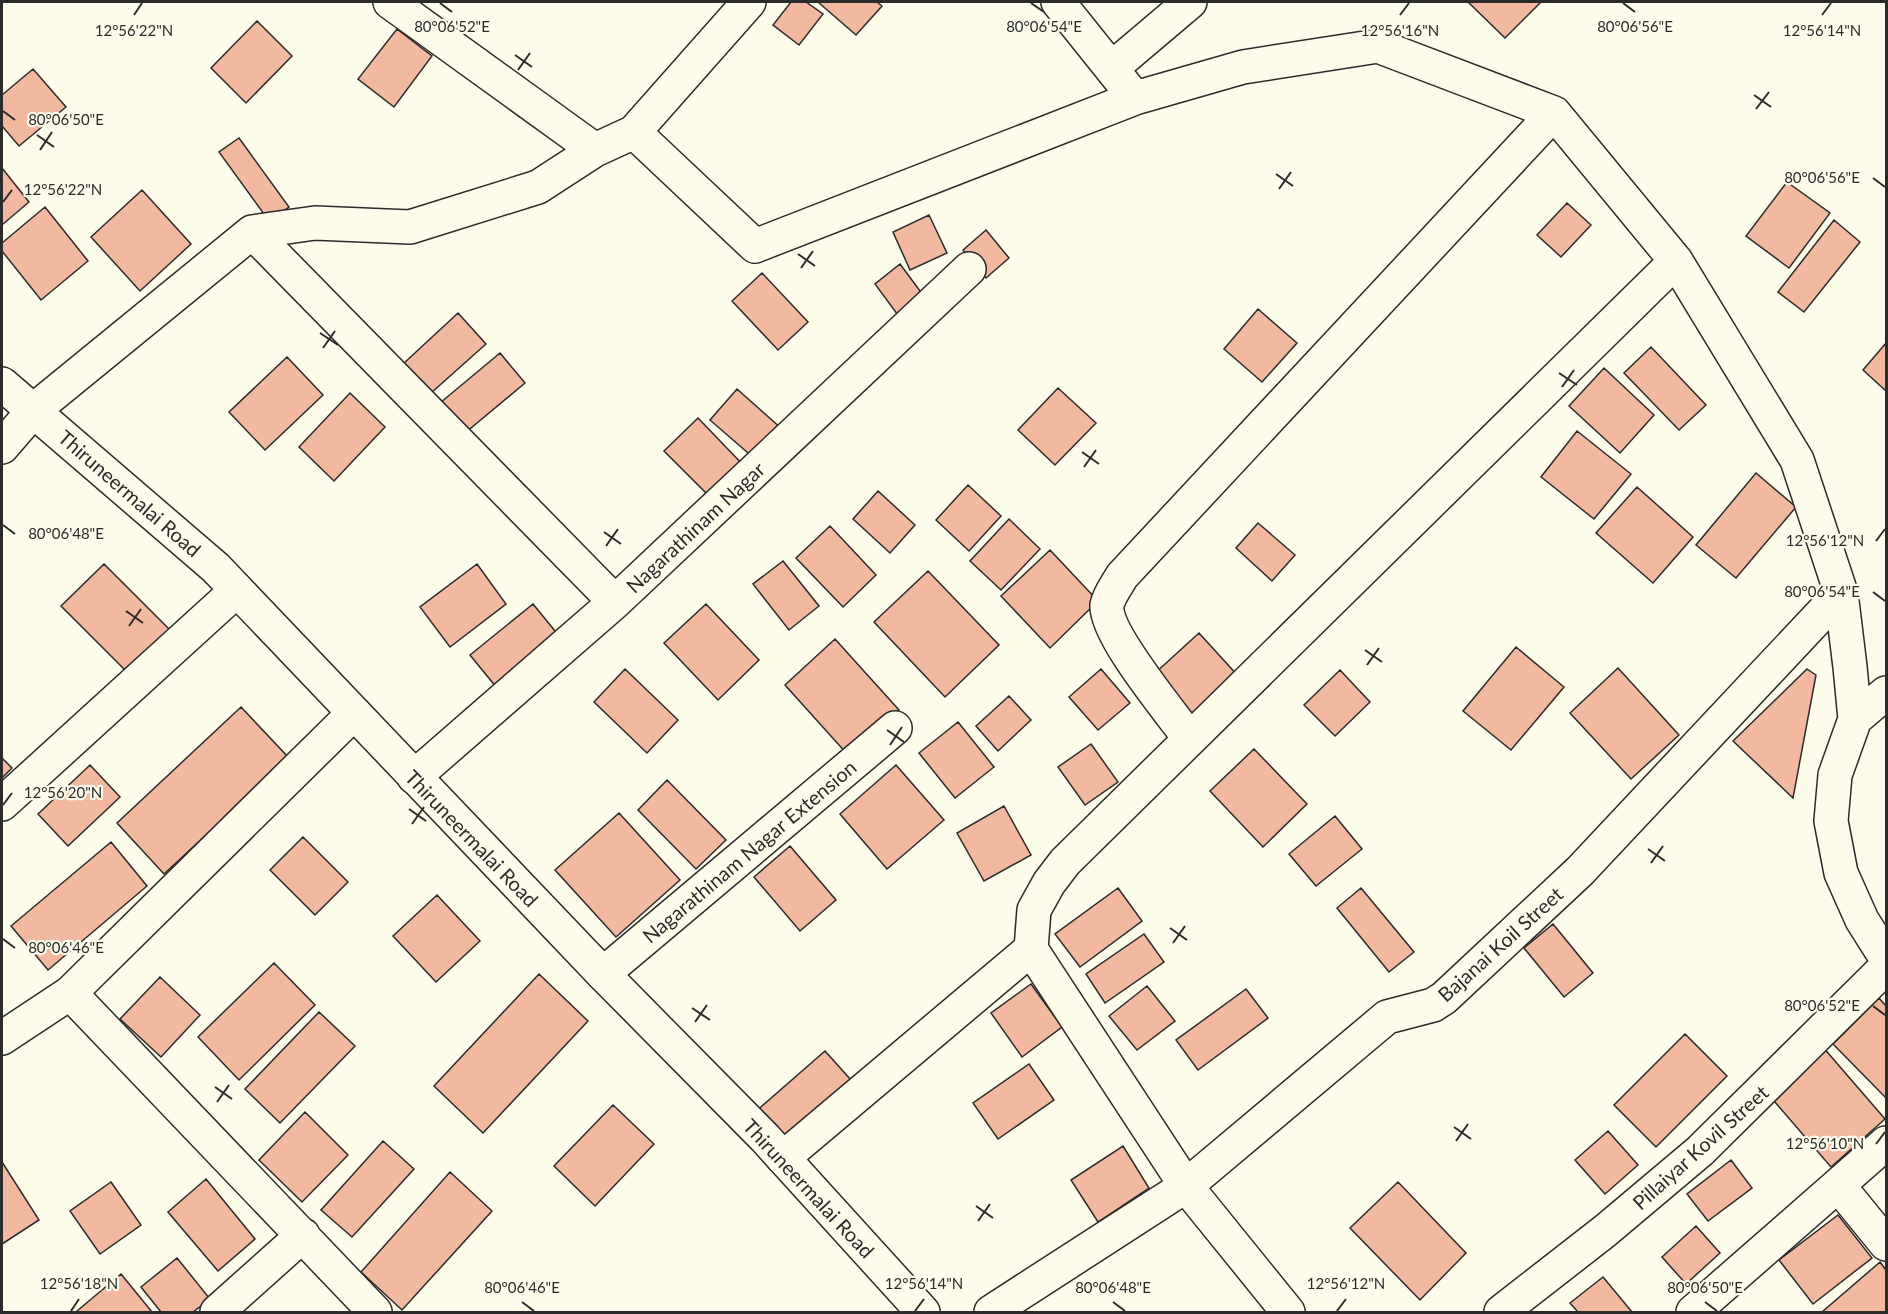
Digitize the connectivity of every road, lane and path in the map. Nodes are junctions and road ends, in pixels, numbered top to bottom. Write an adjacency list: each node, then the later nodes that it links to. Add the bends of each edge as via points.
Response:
1 (390, 2): 9 (street)
2 (746, 2): 8 (street)
3 (1058, 2): 5 (street)
4 (1190, 2): 5 (street)
5 (1112, 68): 6 (street)
6 (1135, 98): 7 (street, via 1243,67 1378,46); 8 (street, via 755,246)
7 (1554, 113): 11 (street); 23 (street, via 1122,576 1110,595 1107,607 1119,641)
8 (634, 132): 9 (street)
9 (595, 150): 10 (street, via 538,187 410,227 315,223)
10 (252, 232): 14 (street); 18 (street)
11 (1676, 261): 17 (street, via 1797,460); 23 (street)
12 (969, 269): 18 (street, Nagarathinam Nagar)
13 (2, 384): 14 (street, Thiruneermalai Road)
14 (34, 410): 15 (street); 16 (street, Thiruneermalai Road, via 216,567)
15 (2, 447)
16 (237, 590): 20 (street, Thiruneermalai Road); 25 (street)
17 (1841, 593): 21 (street); 35 (street, Bajanai Koil Street, via 1580,871 1444,998 1379,1023)
18 (615, 602): 24 (street, Nagarathinam Nagar)
19 (1887, 693): 21 (street)
20 (354, 713): 24 (street, Thiruneermalai Road); 30 (street)
21 (1855, 719): 27 (street, via 1835,775 1831,821 1841,873 1862,920)
22 (896, 728): 29 (street, Nagarathinam Nagar Extension)
23 (1190, 739): 26 (street, via 1065,862 1049,883 1034,910)
24 (414, 777): 29 (street, Thiruneermalai Road)
25 (2, 804)
26 (1031, 949): 33 (street); 35 (street)
27 (1887, 958)
28 (1887, 967): 43 (street, Pillaiyar Kovil Street, via 1700,1151 1605,1232)
29 (603, 975): 33 (street, Thiruneermalai Road)
30 (70, 993): 31 (street); 36 (street)
31 (2, 1038)
32 (1887, 1143): 34 (street)
33 (783, 1158): 40 (street, Thiruneermalai Road)
34 (1838, 1185): 37 (street); 44 (street)
35 (1186, 1186): 41 (street, Bajanai Koil Street); 42 (street)
36 (303, 1235): 38 (street); 39 (street)
37 (1887, 1244)
38 (217, 1312)
39 (375, 1312)
40 (923, 1312)
41 (991, 1312)
42 (1288, 1312)
43 (1501, 1312)
44 (1693, 1312)

